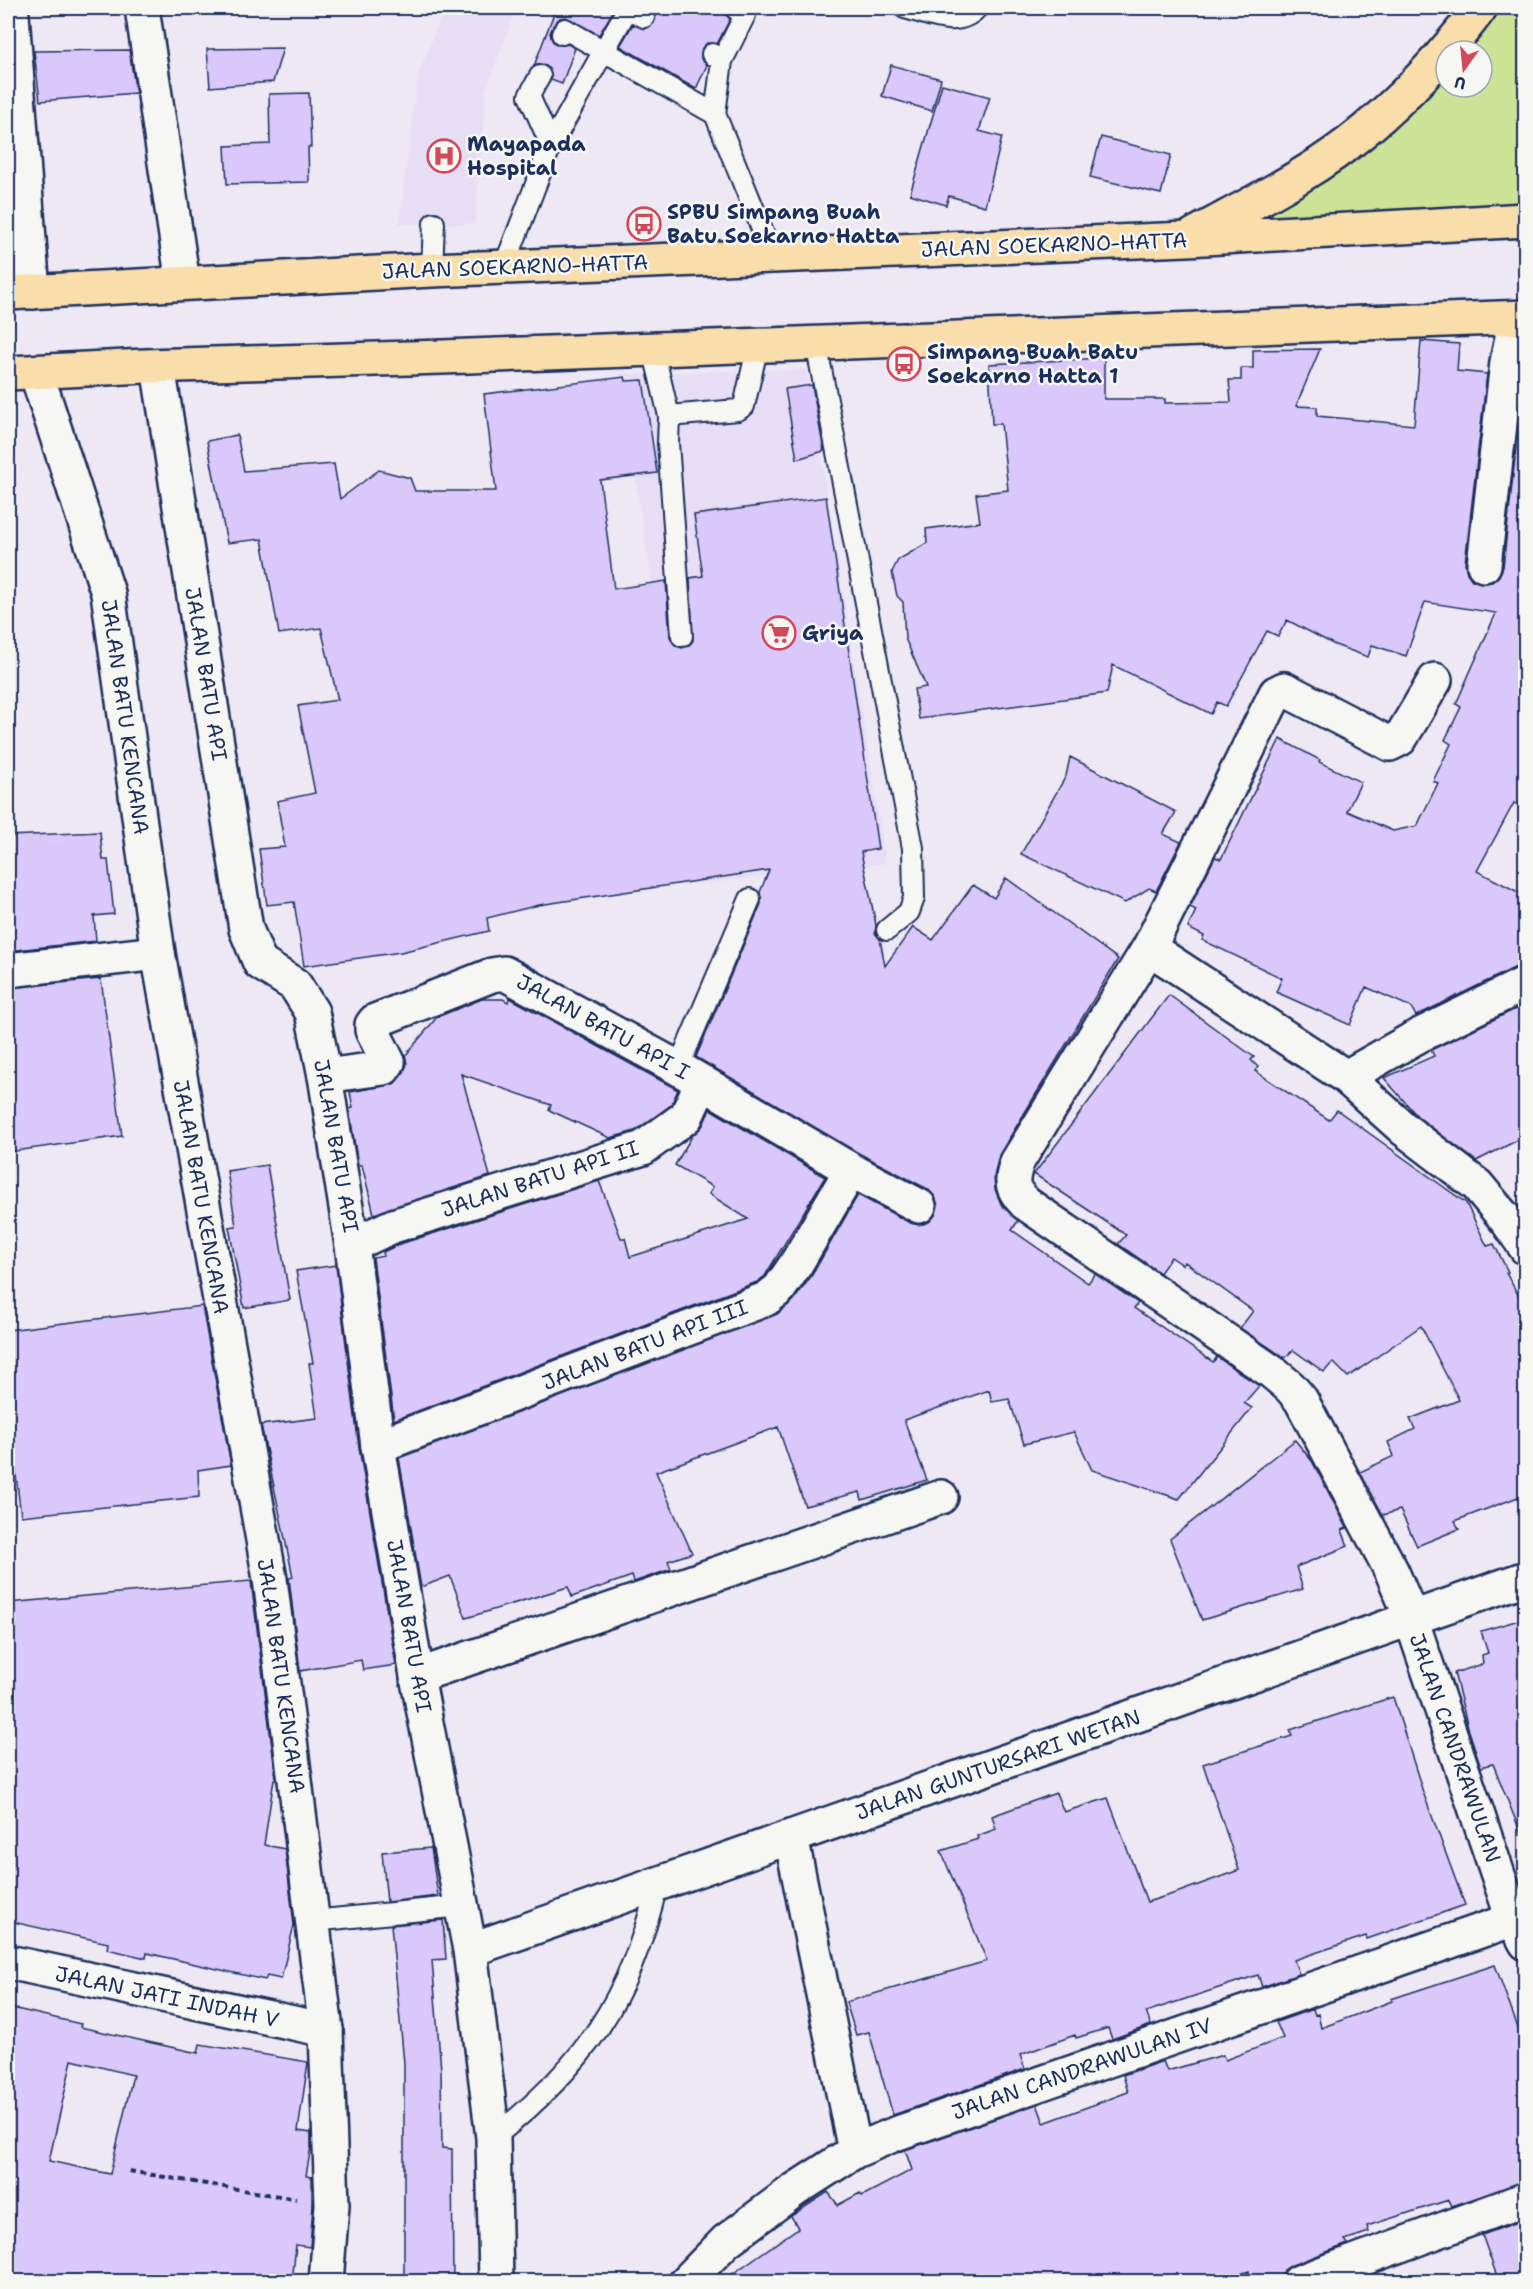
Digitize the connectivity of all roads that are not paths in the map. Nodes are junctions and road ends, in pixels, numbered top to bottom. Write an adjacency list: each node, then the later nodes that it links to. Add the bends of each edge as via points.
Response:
1 (9, 8): 20 (street)
2 (142, 8): 19 (street)
3 (905, 8): 4 (lane, via 953,21)
4 (976, 8)
5 (1480, 8): 15 (highway, via 1417,82 1364,131 1313,168)
6 (736, 9): 11 (lane, via 746,15 717,57)
7 (634, 11): 9 (lane)
8 (562, 34): 9 (lane, via 565,28)
9 (603, 50): 11 (lane); 12 (lane)
10 (540, 76): 12 (lane, via 529,96)
11 (715, 114): 16 (lane)
12 (551, 145): 17 (lane)
13 (1526, 220): 15 (highway, JALAN SOEKARNO-HATTA)
14 (434, 223): 18 (lane)
15 (1187, 239): 16 (highway, JALAN SOEKARNO-HATTA)
16 (773, 256): 17 (highway, JALAN SOEKARNO-HATTA)
17 (504, 267): 18 (highway, JALAN SOEKARNO-HATTA)
18 (432, 270): 19 (highway, JALAN SOEKARNO-HATTA)
19 (183, 283): 20 (highway, JALAN SOEKARNO-HATTA)
20 (20, 292)
21 (1521, 317): 22 (highway); 28 (street, via 1508,362)
22 (816, 343): 23 (highway); 32 (lane, via 913,848 914,898 909,912)
23 (758, 345): 24 (highway); 27 (lane, via 744,406 738,410)
24 (653, 349): 25 (highway); 27 (lane)
25 (158, 366): 26 (highway); 38 (street, JALAN BATU API, via 246,929 260,963 296,985 312,1012)
26 (22, 373): 34 (street, JALAN BATU KENCANA, via 108,593)
27 (669, 416): 29 (lane)
28 (1484, 565)
29 (682, 636)
30 (1435, 680): 33 (street, via 1400,739 1390,744 1284,690 1276,693)
31 (750, 900): 37 (lane)
32 (887, 930)
33 (1149, 948): 39 (street); 47 (street, JALAN CANDRAWULAN, via 1017,1162 1012,1181 1015,1193 1290,1386 1392,1572)
34 (158, 953): 35 (street); 52 (street, JALAN BATU KENCANA, via 270,1579)
35 (8, 970)
36 (1526, 983): 39 (street, via 1418,1036)
37 (690, 1075): 38 (street, JALAN BATU API I, via 504,972 375,1021 372,1030 388,1062 384,1068); 40 (street, JALAN BATU API I); 42 (street, JALAN BATU API II, via 686,1117 643,1148 393,1226)
38 (325, 1076): 42 (street, JALAN BATU API)
39 (1346, 1077): 43 (street, via 1405,1130 1476,1185)
40 (851, 1170): 41 (street, JALAN BATU API I); 44 (street, JALAN BATU API III, via 796,1264 779,1289 766,1299)
41 (919, 1206)
42 (352, 1245): 44 (street, JALAN BATU API)
43 (1526, 1248)
44 (378, 1446): 48 (street, JALAN BATU API)
45 (941, 1497): 48 (street)
46 (1526, 1578): 47 (street, JALAN GUNTURSARI WETAN)
47 (1409, 1613): 49 (street, JALAN GUNTURSARI WETAN); 53 (street, JALAN CANDRAWULAN)
48 (417, 1676): 51 (street, JALAN BATU API)
49 (791, 1837): 50 (street, JALAN GUNTURSARI WETAN); 58 (street)
50 (657, 1885): 54 (street, JALAN GUNTURSARI WETAN); 57 (lane, via 647,1929 611,2009 559,2080)
51 (462, 1906): 52 (lane); 54 (street, JALAN BATU API)
52 (313, 1921): 56 (street, JALAN BATU KENCANA)
53 (1521, 1926): 58 (street, JALAN CANDRAWULAN IV, via 895,2134)
54 (470, 1950): 57 (street, JALAN BATU API)
55 (8, 1962): 56 (street, JALAN JATI INDAH V)
56 (326, 2030): 60 (street, JALAN BATU KENCANA, via 332,2205)
57 (493, 2138): 61 (street, JALAN BATU API)
58 (855, 2151): 62 (street, JALAN CANDRAWULAN IV, via 726,2241)
59 (1526, 2199): 63 (street)
60 (326, 2282)
61 (496, 2282)
62 (686, 2282)
63 (1299, 2282)

